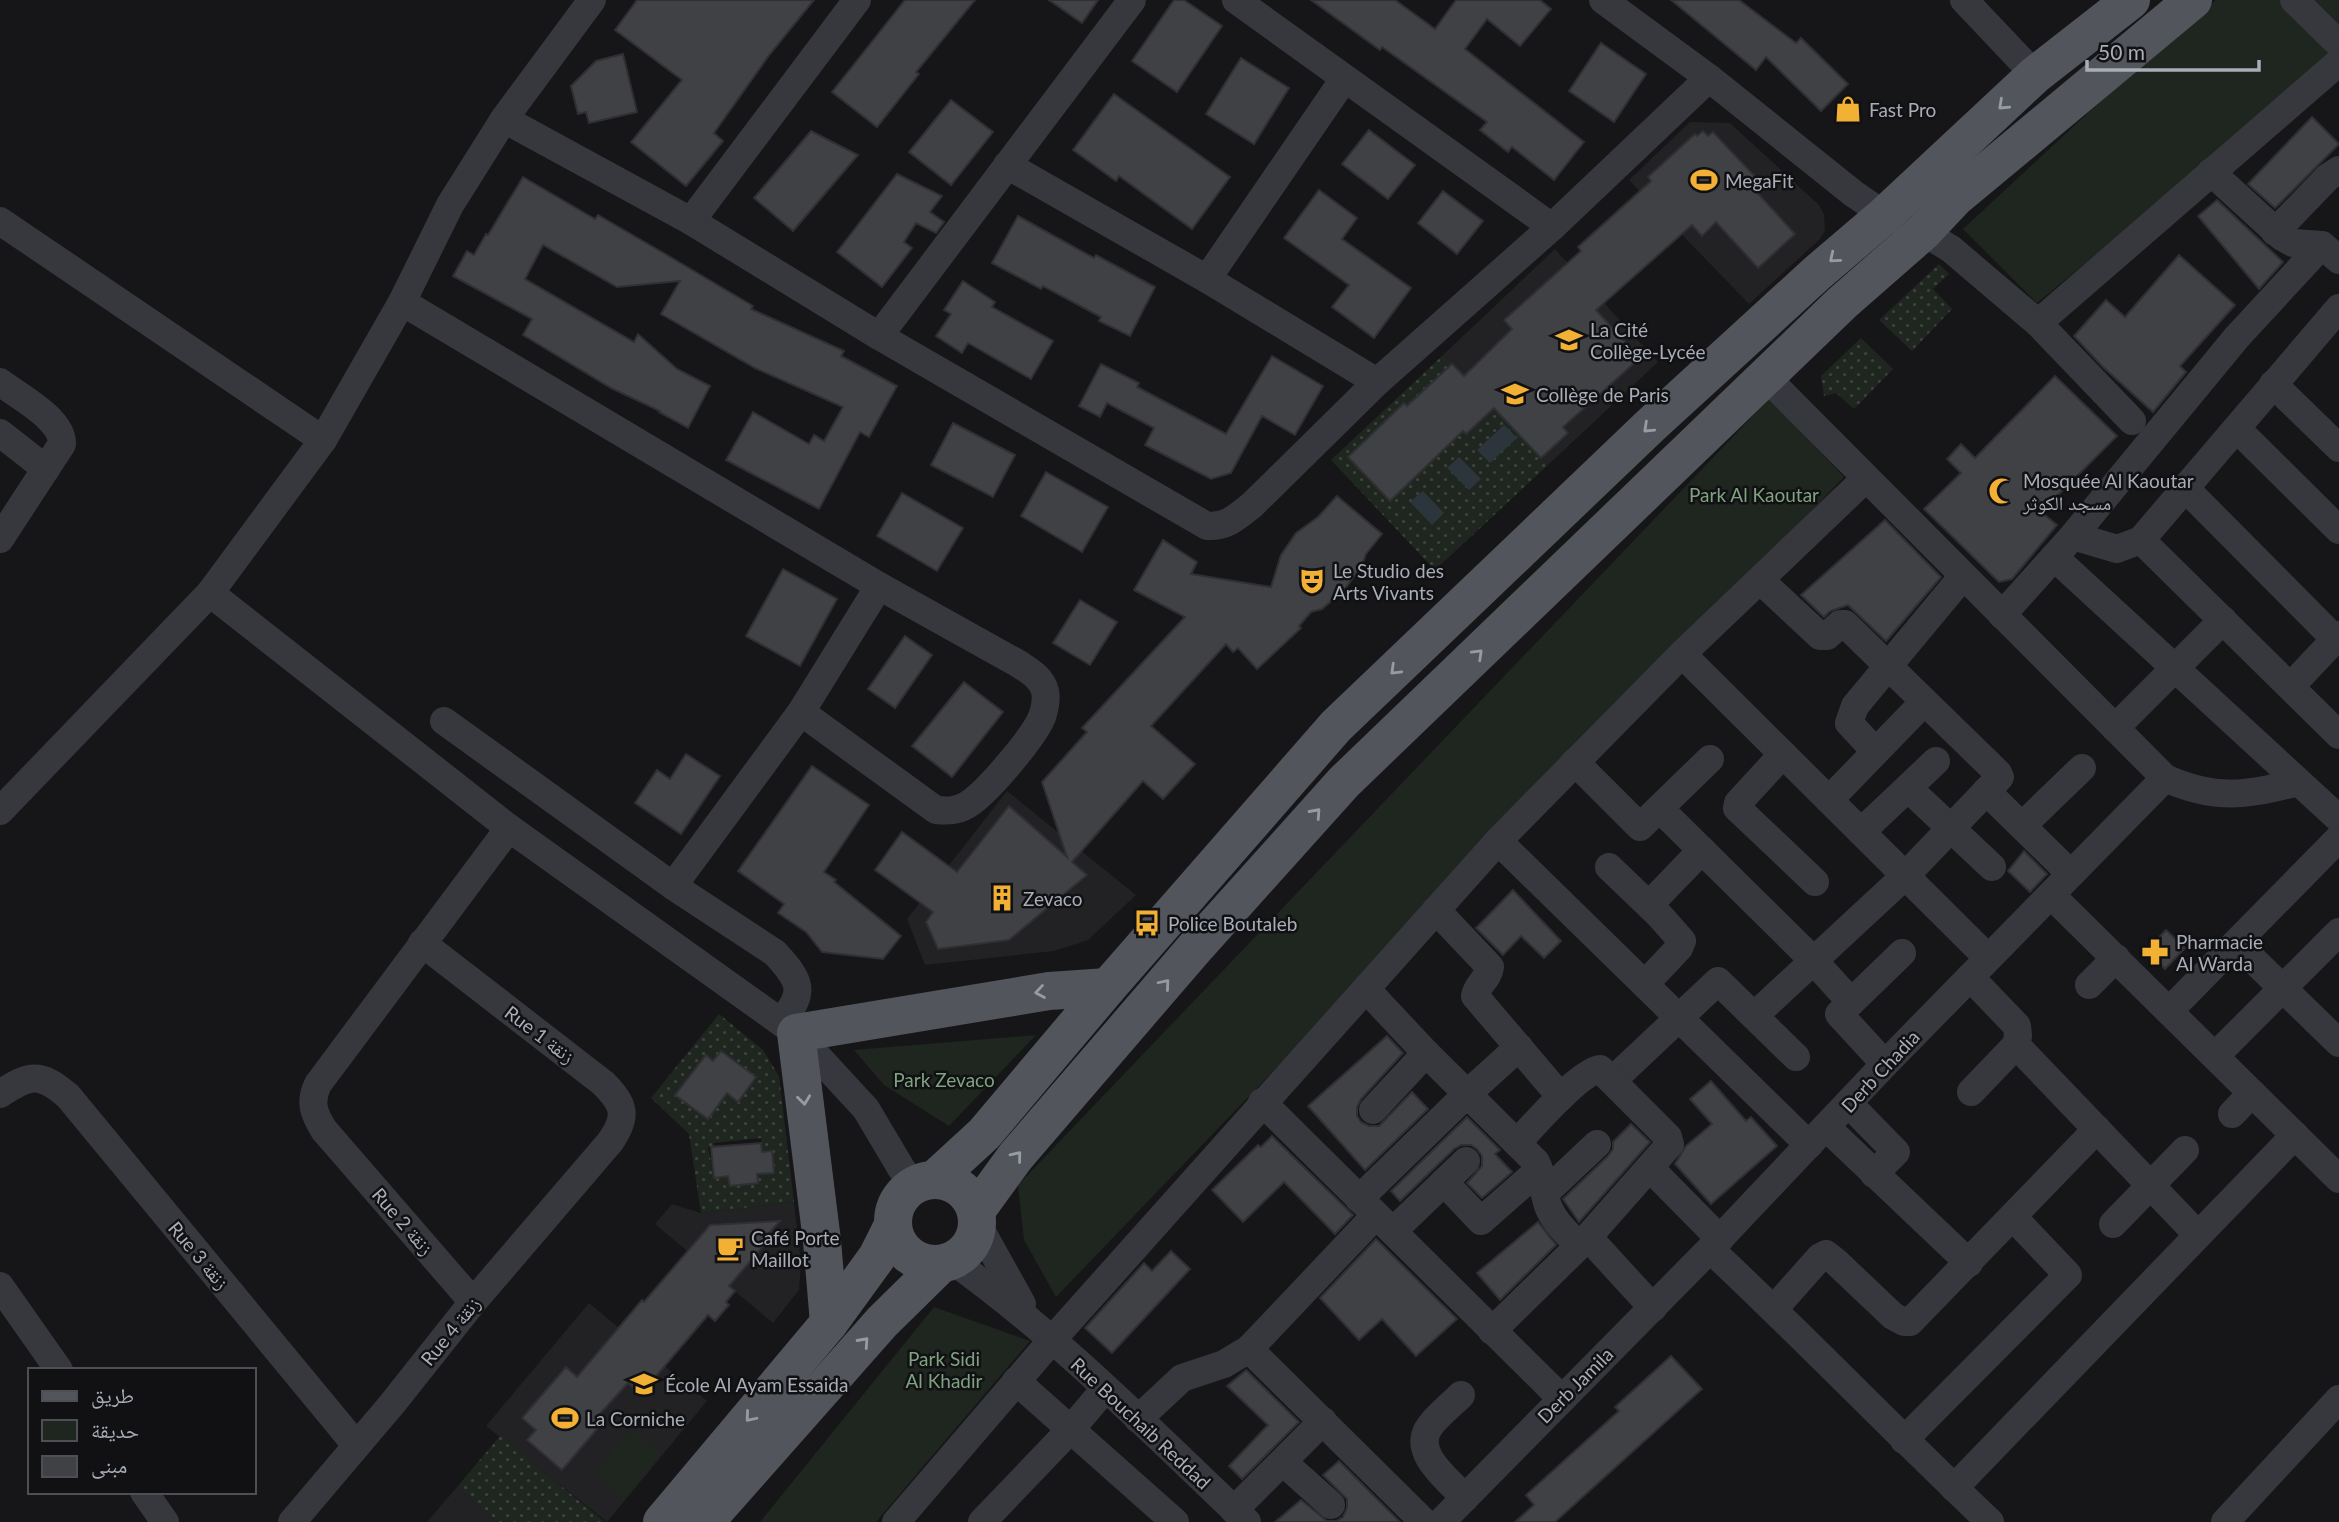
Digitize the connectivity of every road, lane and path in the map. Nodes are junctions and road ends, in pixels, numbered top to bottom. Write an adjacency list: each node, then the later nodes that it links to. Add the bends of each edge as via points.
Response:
1 (592, 0): 15 (street)
2 (857, 0): 21 (street)
3 (1132, 0): 16 (street)
4 (1236, 0): 14 (street)
5 (1603, 0): 13 (street)
6 (1964, 0): 12 (street)
7 (2131, 0): 12 (main road)
8 (2193, 0): 23 (main road, via 1955,198)
9 (2294, 0): 10 (street)
10 (2339, 44)
11 (2339, 62): 18 (street)
12 (2035, 75): 19 (main road, one-way to 19)
13 (1709, 78): 19 (street); 22 (street)
14 (1344, 79): 22 (street); 26 (street)
15 (504, 119): 21 (street); 27 (street, via 450,205)
16 (1007, 165): 26 (street); 30 (street)
17 (2339, 170): 24 (street)
18 (2211, 172): 24 (street); 29 (street)
19 (1885, 215): 23 (street); 103 (main road, one-way to 103, via 1651,425 1336,726)
20 (0, 221): 38 (street)
21 (691, 221): 30 (street)
22 (1552, 227): 33 (street)
23 (1923, 232): 29 (street, via 1951,249); 31 (main road)
24 (2275, 232): 25 (street, via 2292,243)
25 (2330, 253): 44 (street, via 2237,337)
26 (1207, 279): 33 (street)
27 (402, 302): 38 (street); 50 (street)
28 (2339, 308): 34 (street)
29 (2038, 323): 35 (street)
30 (879, 336): 33 (street, via 1207,526 1240,516)
31 (1766, 377): 41 (street); 145 (main road, one-way to 31, via 1017,1156 1344,782)
32 (0, 382): 40 (street, via 54,422 61,433 62,444)
33 (1377, 382)
34 (2273, 384): 36 (street); 39 (street)
35 (2132, 421)
36 (2237, 429): 42 (street); 43 (street)
37 (0, 433): 40 (street)
38 (323, 440): 51 (street)
39 (2339, 448)
40 (46, 469): 45 (street)
41 (1866, 478): 48 (street); 49 (street)
42 (2185, 488): 46 (street); 54 (street)
43 (2339, 530)
44 (2073, 536): 46 (street, via 2118,549); 47 (street)
45 (0, 539)
46 (2141, 540): 53 (street)
47 (2054, 557): 52 (street); 57 (street)
48 (1963, 576): 52 (street); 56 (street)
49 (1760, 580): 55 (street); 56 (street, via 1820,636 1845,624)
50 (879, 586): 60 (street); 60 (street, via 1038,677 1046,705 1038,725 982,793 952,811 936,810)
51 (210, 593): 76 (street); 80 (street)
52 (2002, 615): 62 (street)
53 (2222, 620): 57 (street); 58 (street)
54 (2337, 637): 58 (street)
55 (1682, 654): 65 (street); 68 (street)
56 (1887, 666): 59 (street); 64 (street, via 1850,715 1853,729)
57 (2175, 669): 62 (street); 71 (street)
58 (2291, 686): 63 (street)
59 (1924, 702): 64 (street); 73 (street, via 2000,775)
60 (801, 712): 90 (street)
61 (444, 721): 90 (street)
62 (2115, 728): 70 (street)
63 (2339, 735)
64 (1875, 751): 74 (street)
65 (1783, 754): 74 (street); 89 (street, via 1737,808)
66 (1710, 759): 75 (street)
67 (1936, 761): 72 (street)
68 (1576, 762): 75 (street, via 1638,826); 83 (street)
69 (2082, 768): 78 (street)
70 (2165, 778): 71 (street, via 2189,789 2232,794 2261,793); 87 (street, Derb Chadia)
71 (2298, 782): 77 (street)
72 (1908, 788): 79 (street); 81 (street)
73 (1986, 792): 78 (street); 79 (street)
74 (1829, 800): 81 (street)
75 (1660, 809): 84 (street)
76 (0, 811)
77 (2339, 819)
78 (2022, 826): 87 (street)
79 (1950, 827): 86 (street); 88 (street)
80 (509, 828): 95 (street); 110 (street)
81 (1861, 832): 88 (street)
82 (2339, 838): 96 (street)
83 (1498, 841): 93 (street); 101 (street)
84 (1702, 850): 92 (street); 99 (street)
85 (1609, 867): 92 (street)
86 (1992, 867)
87 (2071, 874): 91 (street, Derb Chadia)
88 (1906, 875): 99 (street); 100 (street)
89 (1815, 882)
90 (673, 886): 110 (street, via 775,953 787,966 798,999)
91 (2051, 895): 98 (street); 100 (street, Derb Chadia)
92 (1649, 905): 101 (street, via 1682,945)
93 (1436, 910): 105 (street); 113 (street, via 1490,967 1475,996)
94 (2336, 941): 104 (street)
95 (422, 943): 131 (street, Rue 1 زنقة, via 614,1094 623,1112); 154 (street, Rue 2 زنقة, via 315,1091 313,1111 332,1140)
96 (2236, 943): 104 (street); 107 (street)
97 (1902, 953): 106 (street)
98 (2116, 958): 102 (street); 107 (street)
99 (1813, 960): 106 (street); 108 (street)
100 (1979, 968): 112 (street, via 2017,1026); 117 (street, Derb Chadia)
101 (1645, 984): 109 (street)
102 (2089, 985)
103 (1108, 987): 110 (main road, one-way to 110); 140 (main road, via 984,1134)
104 (2283, 988): 111 (street); 115 (street)
105 (1366, 989): 114 (street); 124 (street)
106 (1851, 1002): 117 (street, via 1840,1016)
107 (2169, 1011): 115 (street)
108 (1754, 1016): 109 (street, via 1718,981); 116 (street)
109 (1679, 1017): 118 (street); 130 (street)
110 (788, 1027): 140 (street, via 866,1109 901,1168); 157 (main road, one-way to 157, via 822,1241)
111 (2339, 1042)
112 (2016, 1045): 119 (street); 128 (street)
113 (1520, 1047): 122 (street); 123 (street)
114 (1426, 1053): 122 (street); 126 (street)
115 (2215, 1056): 120 (street)
116 (1796, 1057)
117 (1885, 1064): 125 (street, Derb Chadia)
118 (1613, 1080): 123 (street, via 1595,1069); 136 (street, via 1670,1141)
119 (1971, 1092)
120 (2252, 1093): 127 (street); 129 (street)
121 (0, 1094): 171 (street, Rue 3 زنقة, via 34,1077 68,1096)
122 (1467, 1094): 132 (street); 143 (street)
123 (1561, 1097): 132 (street)
124 (1262, 1102): 143 (street); 159 (street)
125 (1849, 1104): 130 (street, Derb Chadia); 137 (street, via 1896,1152)
126 (1373, 1110)
127 (2232, 1114)
128 (2097, 1129): 142 (street); 144 (street)
129 (2295, 1135): 138 (street); 148 (street)
130 (1817, 1136): 137 (street); 150 (street, Derb Chadia)
131 (610, 1142): 154 (street, Rue 4 زنقة)
132 (1517, 1143): 139 (street, via 1535,1162)
133 (1597, 1144): 139 (street)
134 (2185, 1150): 142 (street)
135 (1466, 1161): 141 (street)
136 (1650, 1168): 149 (street); 150 (street)
137 (1874, 1174): 152 (street)
138 (2339, 1179)
139 (1542, 1181): 141 (street, via 1482,1221); 149 (street, via 1548,1208 1557,1222)
140 (924, 1182): 145 (main road, via 950,1182 964,1190); 147 (main road, via 905,1192)
141 (1444, 1182): 143 (street)
142 (2151, 1185): 146 (street); 148 (street)
143 (1376, 1215): 158 (street); 160 (street)
144 (2013, 1217): 152 (street); 170 (street, via 2068,1275)
145 (977, 1218): 151 (main road, via 970,1246); 159 (street, Rue Bouchaib Reddad)
146 (2113, 1224)
147 (893, 1225): 151 (main road, via 896,1238 914,1259 927,1264); 157 (main road, via 877,1257)
148 (2198, 1234): 173 (street)
149 (1583, 1242): 155 (street); 158 (street)
150 (1715, 1244): 155 (street, Derb Jamila); 156 (street)
151 (947, 1262): 159 (street, Rue Bouchaib Reddad, via 995,1290); 182 (main road, one-way to 151, via 881,1322)
152 (1969, 1263): 156 (street, via 1910,1322 1893,1315 1826,1254)
153 (0, 1286): 161 (street)
154 (473, 1302): 171 (street, Rue 4 زنقة)
155 (1653, 1308): 165 (street, Derb Jamila)
156 (1774, 1309): 170 (street)
157 (829, 1323): 181 (main road, one-way to 181)
158 (1492, 1331): 165 (street)
159 (1043, 1332): 162 (street); 163 (street, Rue Bouchaib Reddad)
160 (1249, 1349): 167 (street, via 1224,1364 1181,1378); 168 (street)
161 (58, 1368)
162 (1016, 1381): 169 (street); 183 (street)
163 (1105, 1389): 167 (street, Rue Bouchaib Reddad); 169 (street)
164 (1461, 1395): 175 (street, via 1430,1425 1424,1443 1430,1460)
165 (1561, 1398): 175 (street, Derb Jamila)
166 (2339, 1399): 188 (street)
167 (1139, 1419): 177 (street, Rue Bouchaib Reddad)
168 (1323, 1421): 172 (street); 185 (street)
169 (1071, 1429): 178 (street); 184 (street)
170 (1904, 1440): 173 (street)
171 (356, 1445): 180 (street, Rue 4 زنقة)
172 (1284, 1463): 176 (street); 177 (street)
173 (1954, 1488): 187 (street)
174 (145, 1494): 179 (street)
175 (1465, 1498): 186 (street, Derb Jamila)
176 (1331, 1505)
177 (1241, 1516)
178 (1161, 1517)
179 (165, 1522)
180 (292, 1522)
181 (662, 1522)
182 (705, 1522)
183 (896, 1522)
184 (982, 1522)
185 (1424, 1522)
186 (1441, 1522)
187 (1990, 1522)
188 (2225, 1522)

